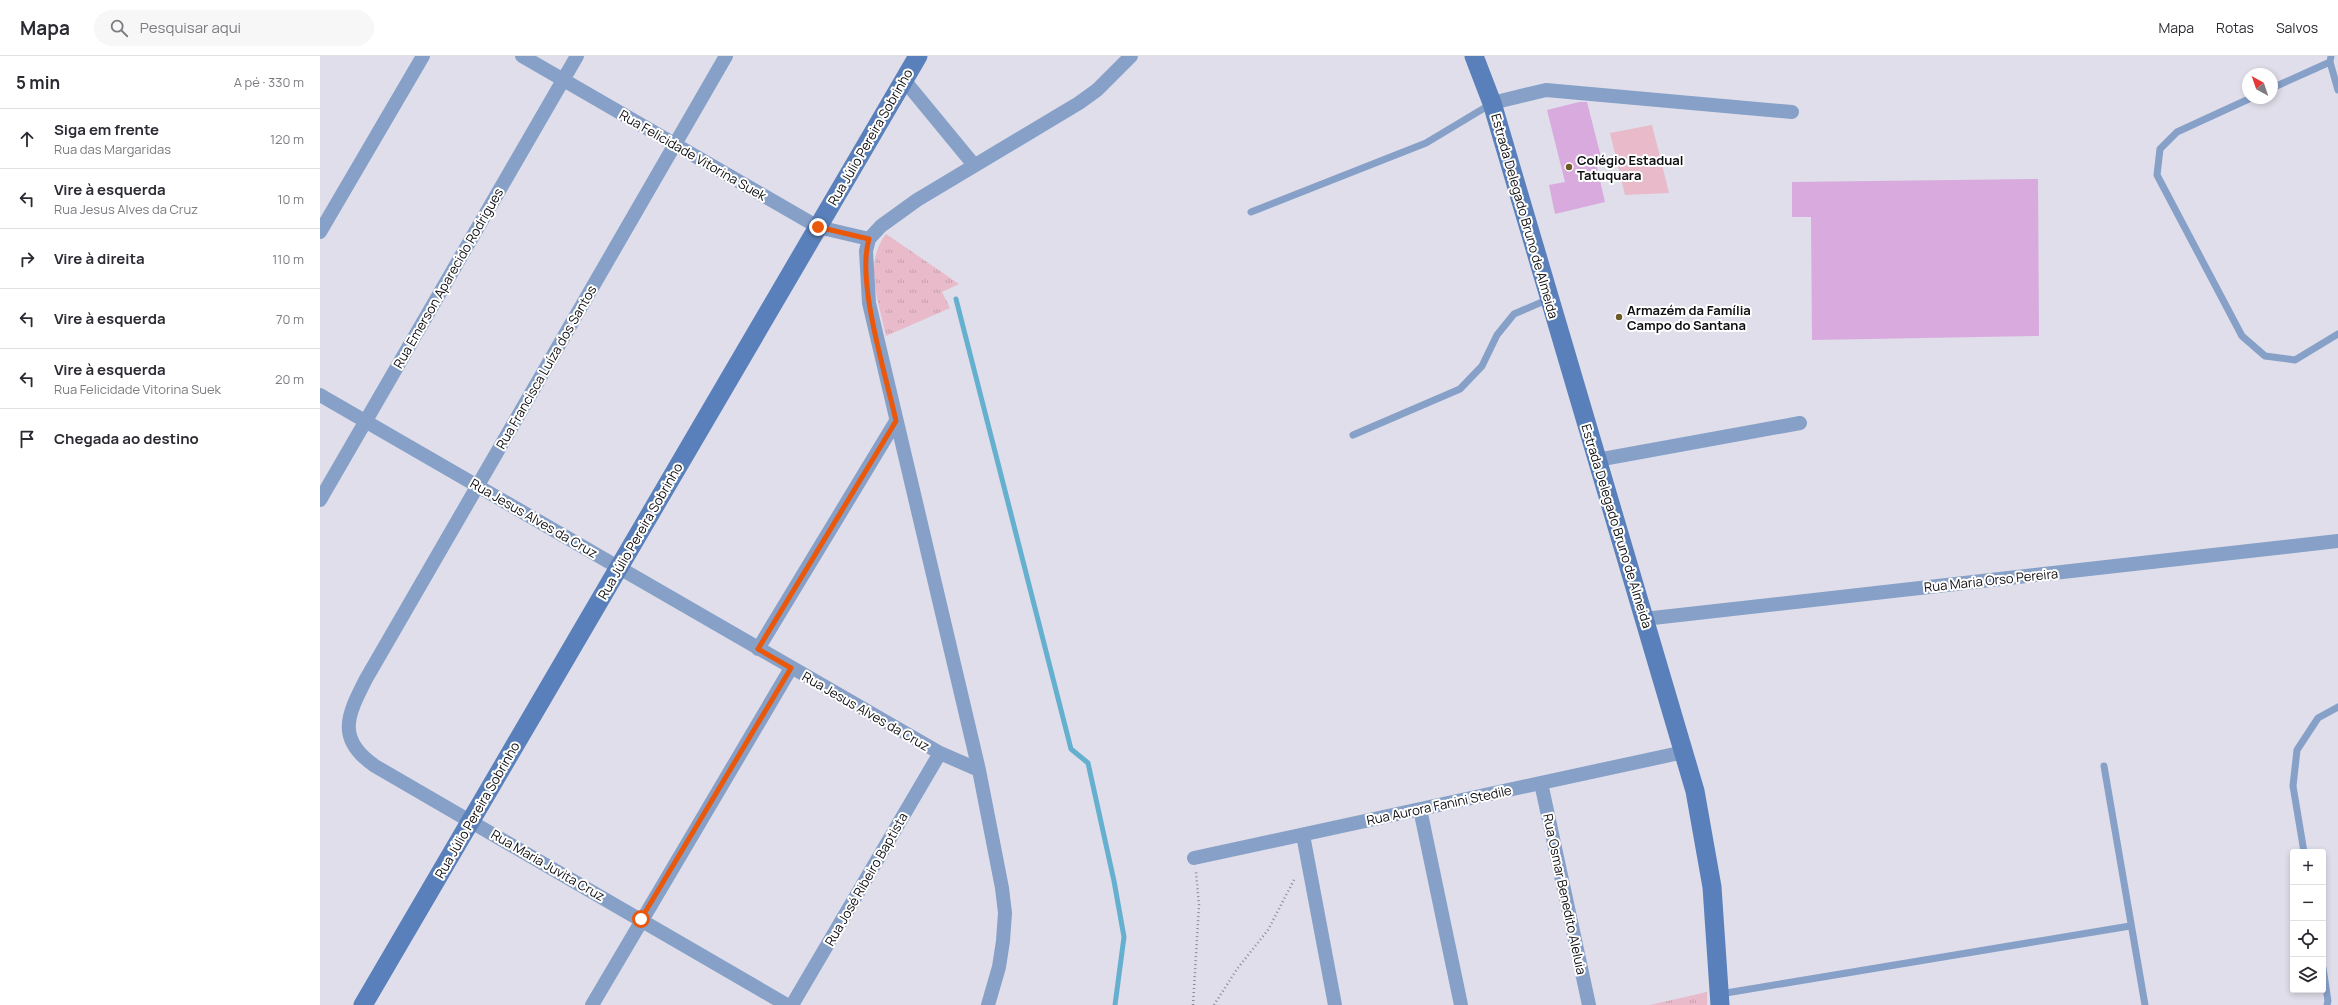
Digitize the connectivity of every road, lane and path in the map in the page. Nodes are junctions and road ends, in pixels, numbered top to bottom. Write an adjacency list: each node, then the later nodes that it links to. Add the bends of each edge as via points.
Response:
1 (423, 56): 20 (street)
2 (522, 56): 9 (street, Rua Felicidade Vitorina Suek)
3 (577, 56): 9 (street, Rua Emerson Aparecido Rodrigues)
4 (726, 56): 16 (street, Rua Francisca Luíza dos Santos)
5 (918, 56): 10 (main road, Rua Júlio Pereira Sobrinho)
6 (1131, 56): 17 (street, via 1097,90 1079,103)
7 (1474, 56): 14 (main road, Estrada Delegado Bruno de Almeida)
8 (2330, 59): 11 (lane); 12 (lane)
9 (563, 80): 16 (street, Rua Felicidade Vitorina Suek); 25 (street, Rua Emerson Aparecido Rodrigues)
10 (904, 80): 17 (street); 19 (main road, Rua Júlio Pereira Sobrinho)
11 (2278, 85)
12 (2338, 90)
13 (2242, 102): 23 (lane, via 2177,132 2160,149 2157,175 2242,336 2265,356 2295,360)
14 (1492, 103): 15 (street, via 1532,92 1552,90); 18 (lane, via 1426,143); 22 (main road, Estrada Delegado Bruno de Almeida)
15 (1792, 112)
16 (675, 144): 19 (street, Rua Felicidade Vitorina Suek); 30 (street, Rua Francisca Luíza dos Santos)
17 (974, 165): 21 (street, via 895,214)
18 (1251, 212)
19 (818, 227): 21 (street, Rua Felicidade Vitorina Suek); 33 (main road, Rua Júlio Pereira Sobrinho)
20 (320, 232)
21 (869, 239): 26 (street, via 866,251 866,285)
22 (1550, 299): 28 (lane, via 1514,314 1497,335 1482,366 1460,389); 29 (main road, Estrada Delegado Bruno de Almeida)
23 (2338, 334)
24 (320, 395): 25 (street, Rua Jesus Alves da Cruz)
25 (366, 421): 30 (street, Rua Jesus Alves da Cruz); 31 (street, Rua Emerson Aparecido Rodrigues)
26 (896, 421): 35 (street); 42 (street)
27 (1800, 423): 29 (street)
28 (1353, 435)
29 (1597, 460): 34 (main road, Estrada Delegado Bruno de Almeida)
30 (478, 486): 33 (street, Rua Jesus Alves da Cruz); 37 (street, Rua Francisca Luíza dos Santos)
31 (320, 500)
32 (2338, 540): 34 (street, Rua Maria Orso Pereira)
33 (619, 567): 35 (street, Rua Jesus Alves da Cruz); 45 (main road, Rua Júlio Pereira Sobrinho)
34 (1644, 619): 39 (main road, Estrada Delegado Bruno de Almeida)
35 (758, 649): 36 (street, Rua Jesus Alves da Cruz)
36 (791, 668): 40 (street, Rua Jesus Alves da Cruz); 50 (street)
37 (366, 679): 45 (street, Rua Maria Juvita Cruz, via 348,719 347,729 357,752 375,766)
38 (2338, 707): 47 (lane, via 2318,718 2297,750 2293,786)
39 (1684, 752): 43 (street, Rua Aurora Fanini Stedile); 53 (main road, Estrada Delegado Bruno de Almeida, via 1704,835 1712,887)
40 (940, 753): 42 (street, Rua Jesus Alves da Cruz); 57 (street, Rua José Ribeiro Baptista)
41 (2104, 766): 51 (lane)
42 (979, 770): 58 (street, via 1005,913 999,966)
43 (1541, 783): 44 (street, Rua Aurora Fanini Stedile); 63 (street, Rua Osmar Benedito Aleluia)
44 (1420, 809): 46 (street, Rua Aurora Fanini Stedile); 62 (street)
45 (470, 821): 50 (street, Rua Maria Juvita Cruz); 54 (main road, Rua Júlio Pereira Sobrinho)
46 (1303, 835): 48 (street); 49 (street, Rua Aurora Fanini Stedile)
47 (2304, 849)
48 (1307, 855): 60 (path, via 1268,930 1237,969); 61 (street)
49 (1194, 858): 59 (path, via 1199,885 1199,905)
50 (641, 919): 55 (street); 56 (street, Rua Maria Juvita Cruz)
51 (2130, 926): 53 (lane); 64 (lane)
52 (2326, 988): 65 (lane)
53 (1720, 1000)
54 (363, 1005)
55 (592, 1005)
56 (787, 1005)
57 (792, 1005)
58 (988, 1005)
59 (1192, 1005)
60 (1214, 1005)
61 (1335, 1005)
62 (1461, 1005)
63 (1589, 1005)
64 (2145, 1005)
65 (2327, 1005)

